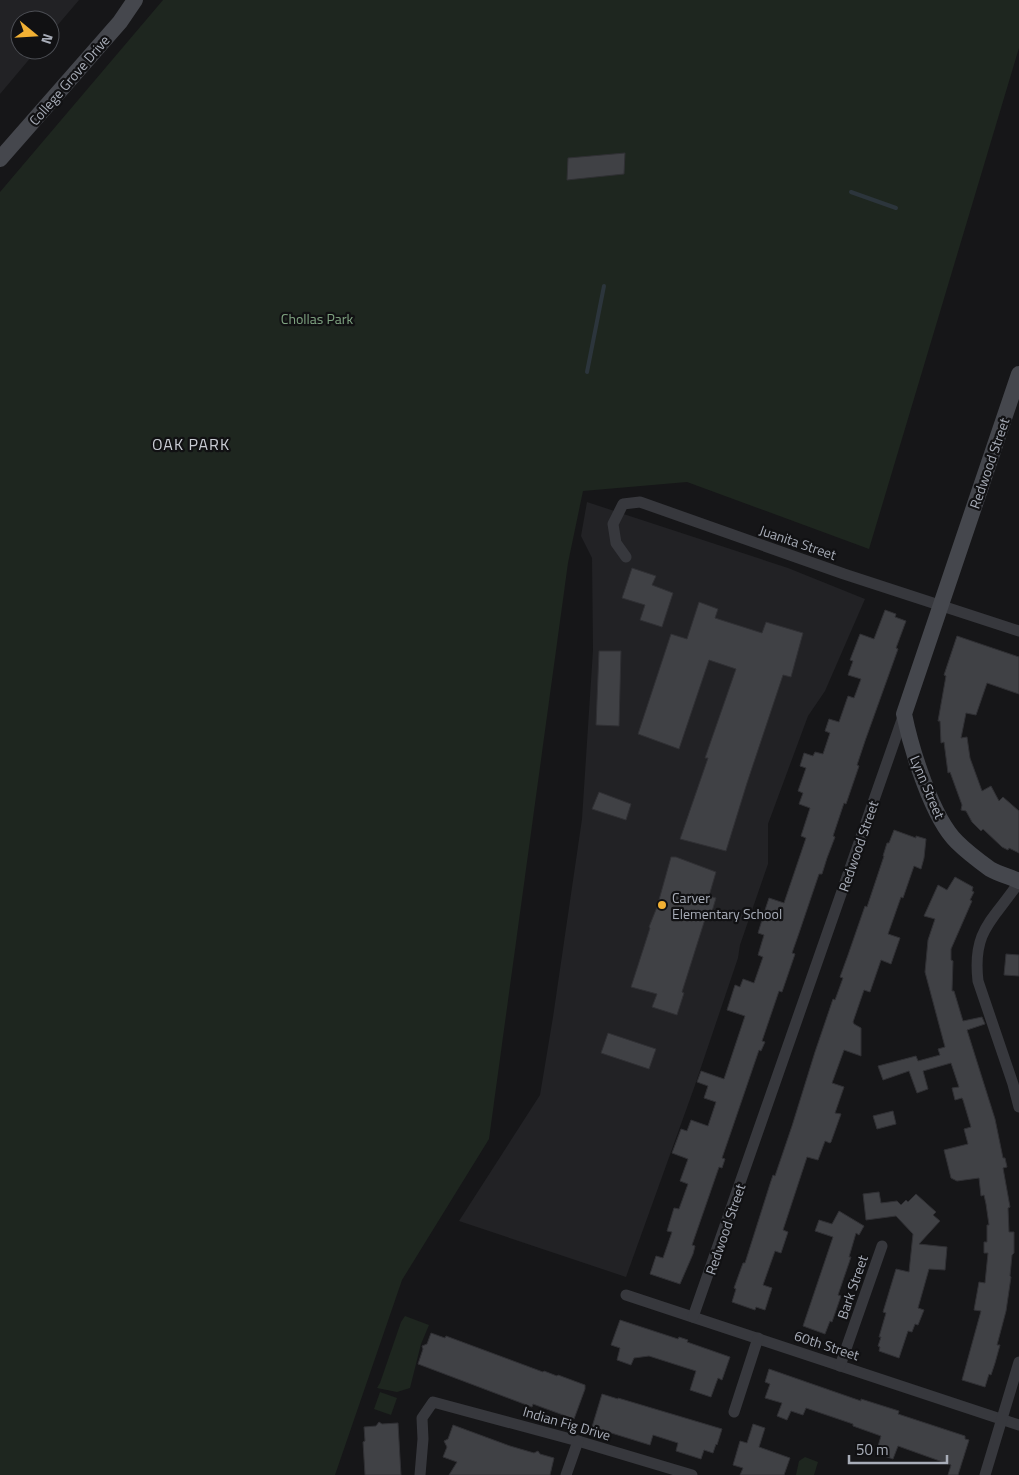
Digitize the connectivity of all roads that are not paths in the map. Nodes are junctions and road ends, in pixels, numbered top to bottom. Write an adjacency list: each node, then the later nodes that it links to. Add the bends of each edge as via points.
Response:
1 (135, 0): 2 (street, College Grove Drive, via 120,22)
2 (0, 159)
3 (1019, 374): 4 (street, Redwood Street)
4 (1016, 391): 6 (street, Redwood Street)
5 (626, 557): 6 (street, Juanita Street, via 616,543 612,524 622,504 640,502)
6 (941, 605): 7 (street, Juanita Street); 8 (street, Redwood Street)
7 (1019, 631)
8 (904, 714): 9 (street, Lynn Street, via 920,771 942,821 956,841 992,870); 13 (street, Redwood Street)
9 (1019, 881): 10 (street, via 985,929 976,969)
10 (1019, 1107)
11 (882, 1246): 16 (street, Bark Street)
12 (626, 1295): 13 (street, 60th Street)
13 (693, 1317): 14 (street, 60th Street)
14 (758, 1338): 16 (street, 60th Street); 17 (street)
15 (1019, 1362): 18 (street)
16 (840, 1366): 18 (street, 60th Street)
17 (734, 1412)
18 (1002, 1419): 19 (street, 60th Street); 24 (street)
19 (1019, 1425)
20 (578, 1441): 21 (street, Indian Fig Drive, via 433,1402 422,1418); 22 (street); 23 (street, Indian Fig Drive)
21 (420, 1475)
22 (566, 1475)
23 (692, 1475)
24 (985, 1475)

